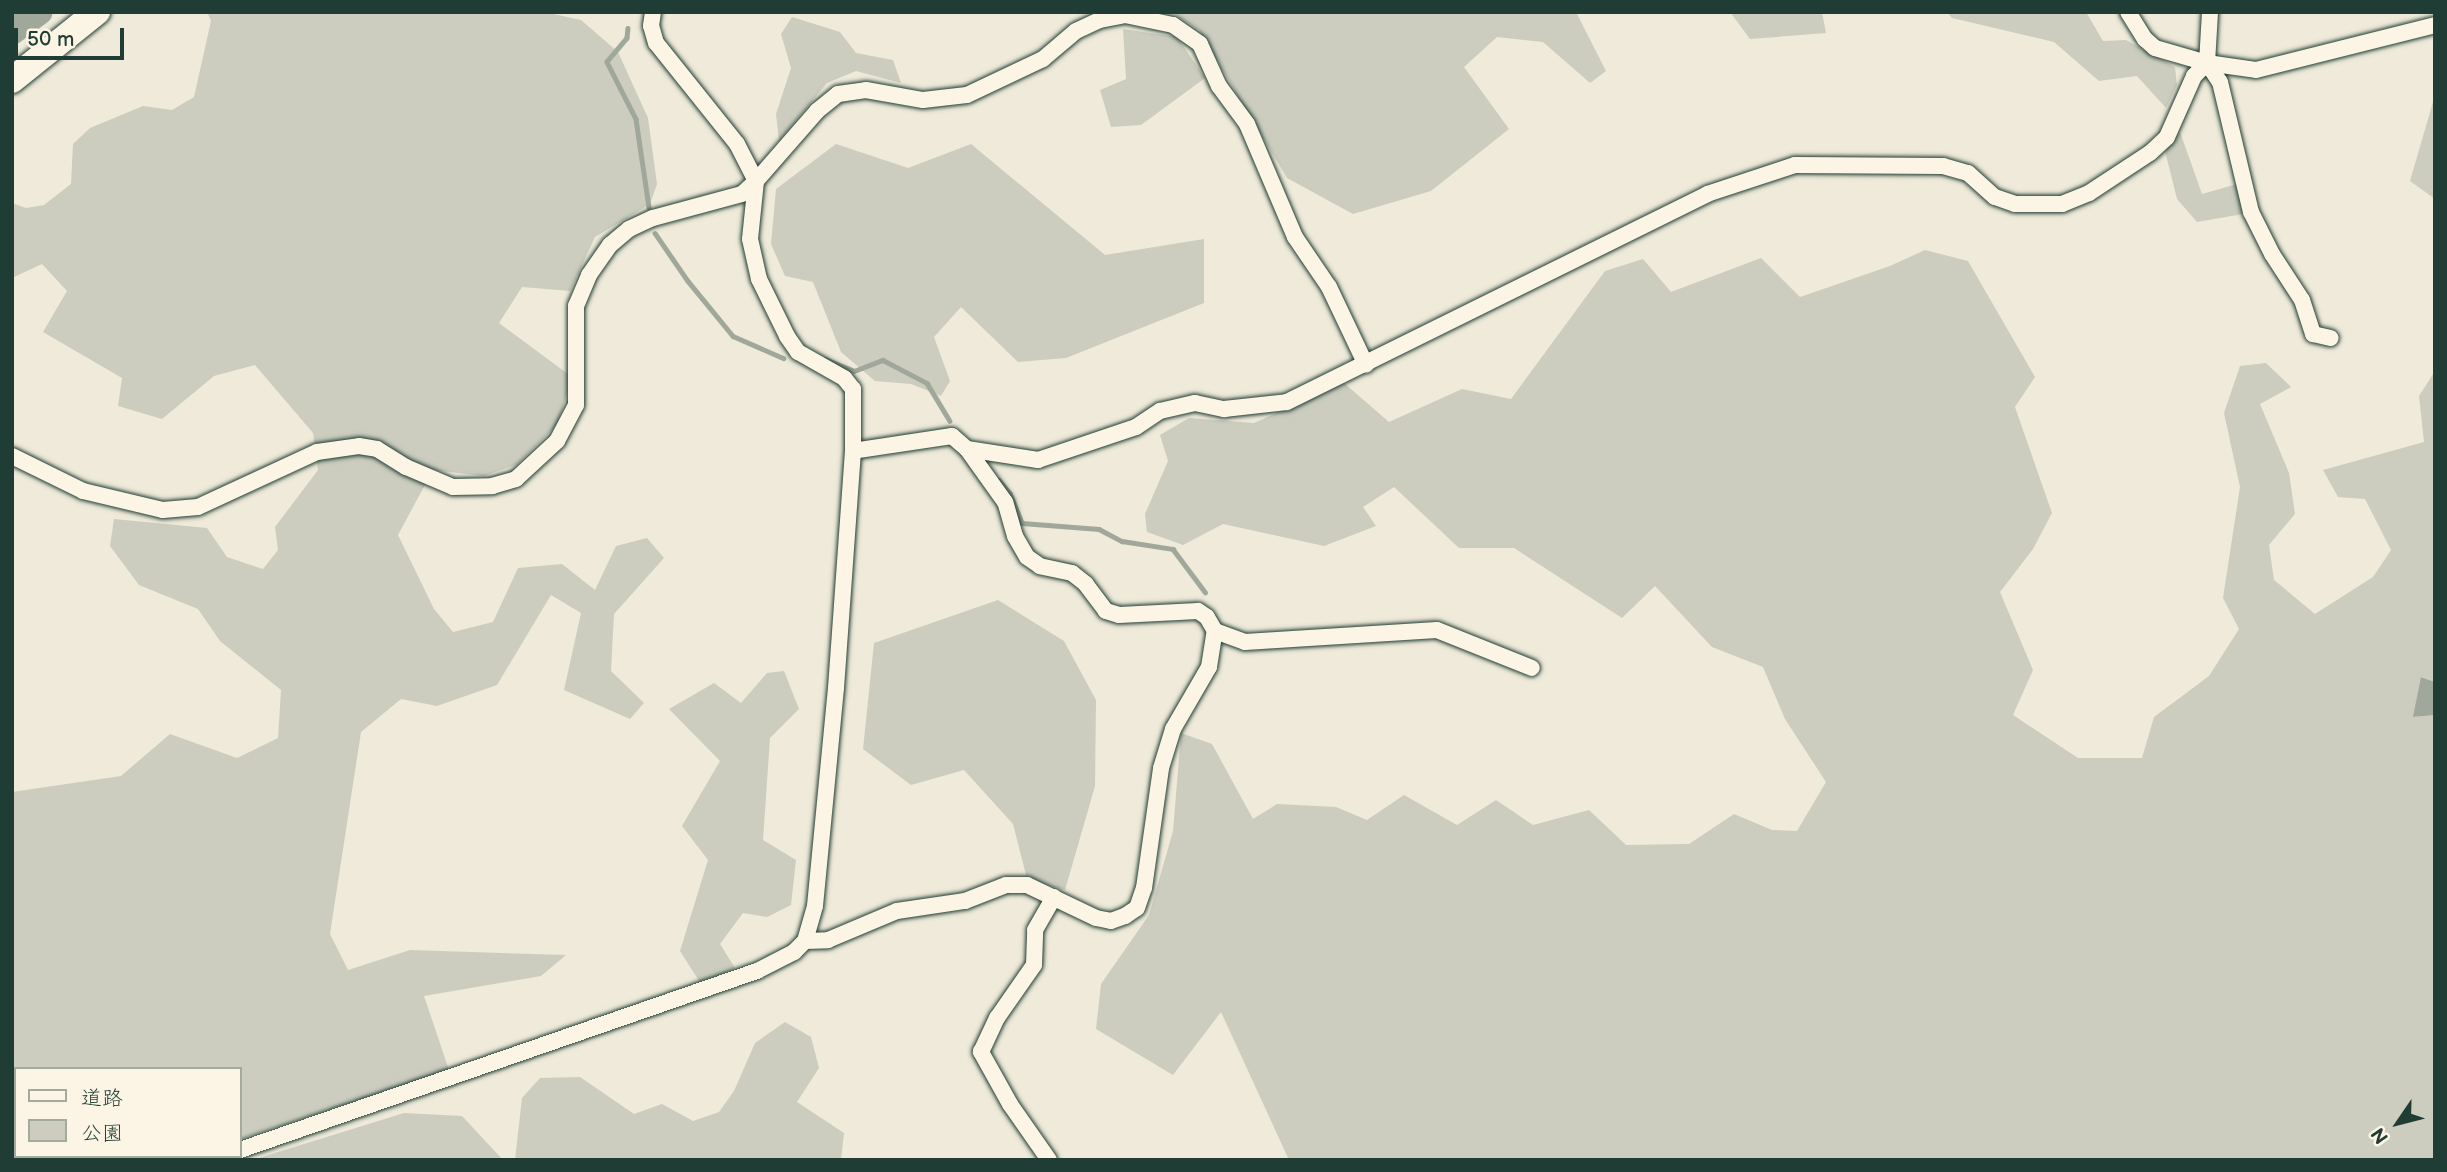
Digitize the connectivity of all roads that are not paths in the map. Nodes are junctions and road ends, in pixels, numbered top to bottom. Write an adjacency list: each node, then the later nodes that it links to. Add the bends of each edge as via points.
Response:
1 (97, 12): 10 (highway)
2 (653, 12): 11 (street, via 656,43 737,144)
3 (1083, 12): 8 (street)
4 (2128, 12): 9 (street, via 2155,48)
5 (2210, 12): 9 (street)
6 (1125, 14): 8 (street); 13 (street, via 1173,25 1200,44 1219,86 1247,124 1295,237 1329,287)
7 (2435, 25): 9 (street, via 2256,70)
8 (1076, 31): 11 (street, via 1043,59 967,95 923,100 866,90 838,94 817,111)
9 (2207, 63): 12 (street, via 2220,82 2251,212 2302,300 2313,334); 13 (street, via 2194,76 2166,137 2150,153 2089,193 2062,204 2015,204 1995,197 1968,173 1943,166 1795,165 1707,194)
10 (12, 80)
11 (756, 181): 15 (street, via 750,239 759,279 798,352 853,388); 16 (street, via 741,194 653,218 610,245 589,275 576,306 576,405 557,441 516,479 492,486 453,486 377,449 359,446 317,452 198,506 163,510 83,491)
12 (2331, 338)
13 (1366, 365): 14 (street, via 1287,402 1224,409 1195,403 1160,411 1136,427 1038,460)
14 (967, 449): 15 (street, via 952,436); 17 (street, via 1004,502 1015,536 1040,566 1072,573 1107,611 1119,615 1198,611)
15 (853, 452): 20 (street, via 815,906)
16 (12, 456)
17 (1215, 631): 18 (street, via 1245,642 1437,630); 19 (street, via 1209,667 1173,729 1161,768 1144,888 1137,908 1111,921)
18 (1532, 668)
19 (1054, 897): 20 (street, via 1027,886 1006,885 965,901 897,911 828,940); 22 (street, via 1035,930 1034,965 997,1017 981,1052)
20 (805, 941): 21 (street, via 757,971)
21 (242, 1149)
22 (1049, 1160)

